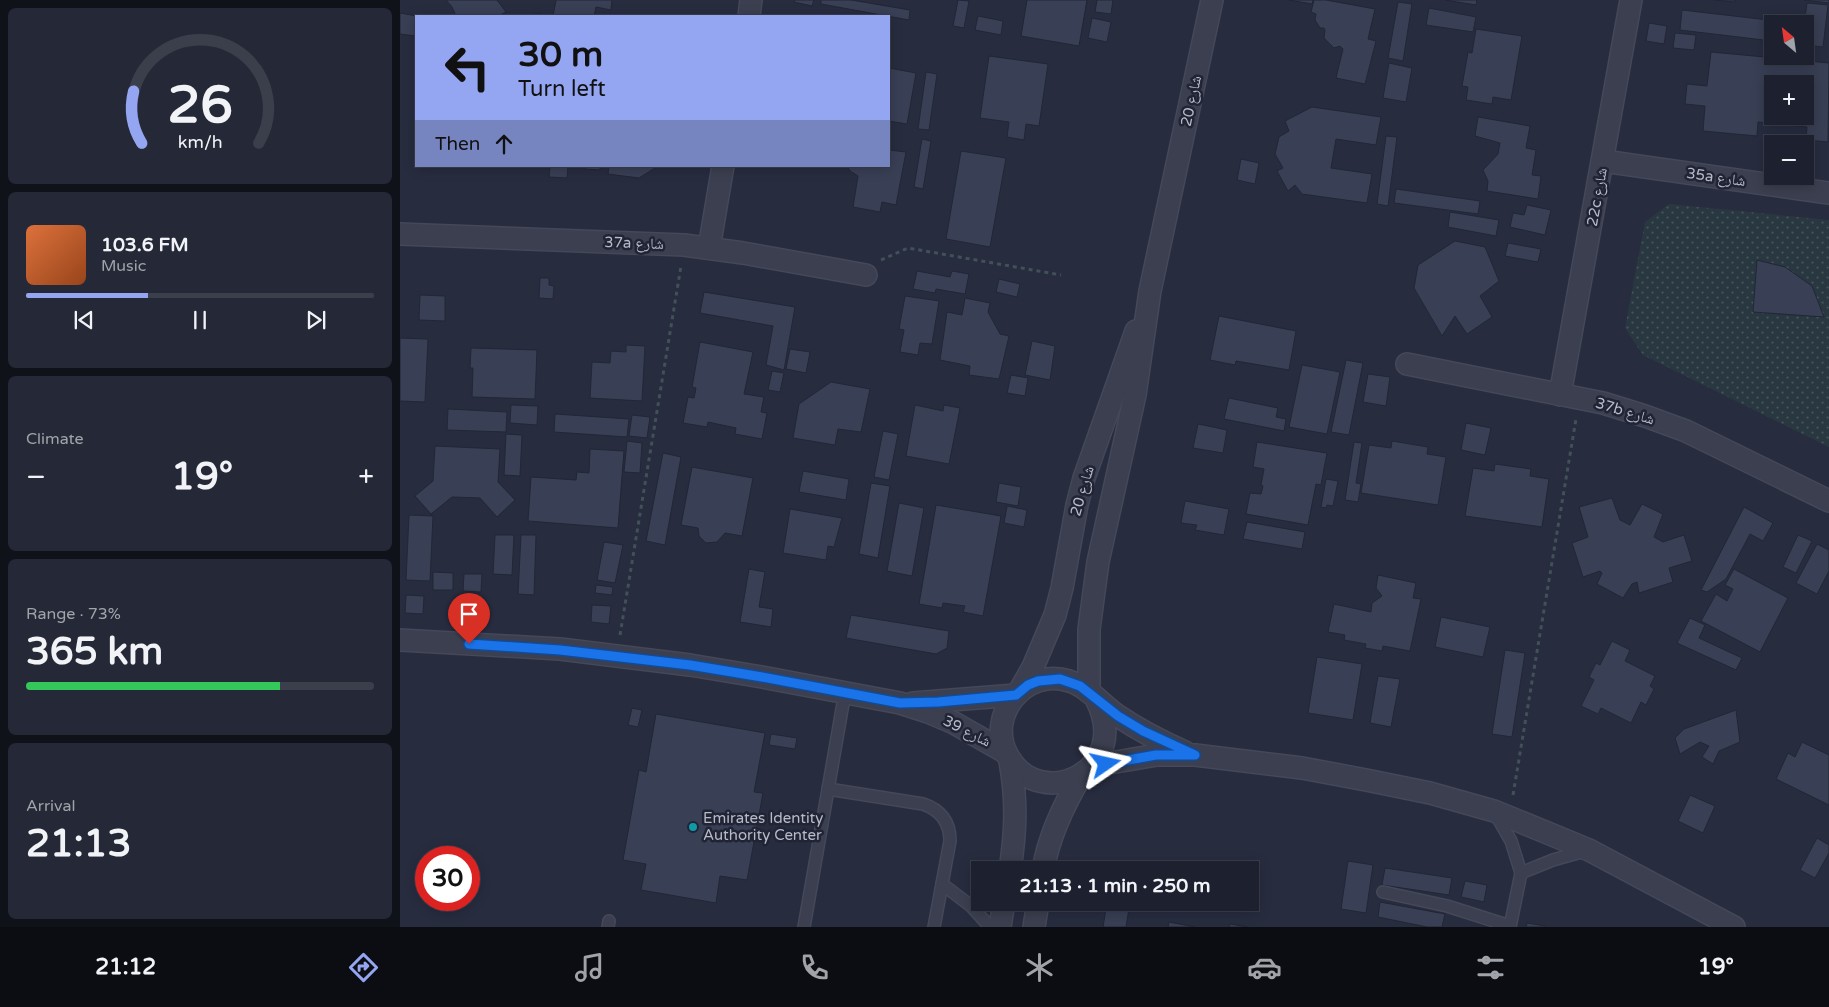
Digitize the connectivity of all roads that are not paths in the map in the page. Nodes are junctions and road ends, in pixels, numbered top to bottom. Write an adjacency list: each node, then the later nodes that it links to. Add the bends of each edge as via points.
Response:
1 (752, 0): 4 (street)
2 (1212, 0): 11 (street, شارع 20)
3 (1631, 0): 5 (street, 22c شارع)
4 (749, 15)
5 (1604, 161): 7 (street, 35a شارع); 13 (street, 22c شارع)
6 (723, 167): 9 (street)
7 (1829, 193)
8 (400, 234): 9 (street, 37a شارع)
9 (709, 248): 10 (street, 37a شارع)
10 (860, 274)
11 (1150, 291): 17 (street, شارع 20, via 1082,487 1055,615 1033,667); 18 (street, شارع 20, via 1135,395 1094,589 1089,629)
12 (1407, 364): 13 (street, 37b شارع)
13 (1570, 396): 14 (street, 37b شارع, via 1645,416 1686,431)
14 (1829, 500)
15 (400, 640): 16 (street, شارع 39, via 617,655)
16 (844, 692): 19 (street, شارع 39); 23 (lane)
17 (1017, 693): 18 (street, via 1038,681 1060,679 1080,686); 19 (street, شارع 39); 21 (street, via 1002,720 1001,732)
18 (1092, 696): 20 (street, via 1143,731); 22 (street, via 1106,726 1100,754)
19 (900, 703): 21 (street, شارع 39, via 954,724)
20 (1195, 755): 22 (street, via 1156,755); 24 (street, via 1302,768 1366,780 1430,793)
21 (1008, 756): 22 (street, via 1018,770 1038,781 1072,780); 26 (street, via 1016,809)
22 (1087, 770): 27 (street, via 1058,818)
23 (828, 790): 29 (lane, via 923,804 938,811 950,832); 33 (lane)
24 (1502, 814): 25 (street); 28 (lane)
25 (1589, 850): 28 (lane); 39 (street)
26 (1011, 861)
27 (1045, 861)
28 (1521, 873): 38 (lane)
29 (942, 884): 34 (lane); 35 (lane, via 971,906)
30 (1383, 892): 38 (lane, via 1447,906)
31 (1003, 911): 36 (street)
32 (1037, 911): 37 (street)
33 (804, 927)
34 (934, 927)
35 (990, 927)
36 (1000, 927)
37 (1034, 927)
38 (1510, 927)
39 (1734, 927)

